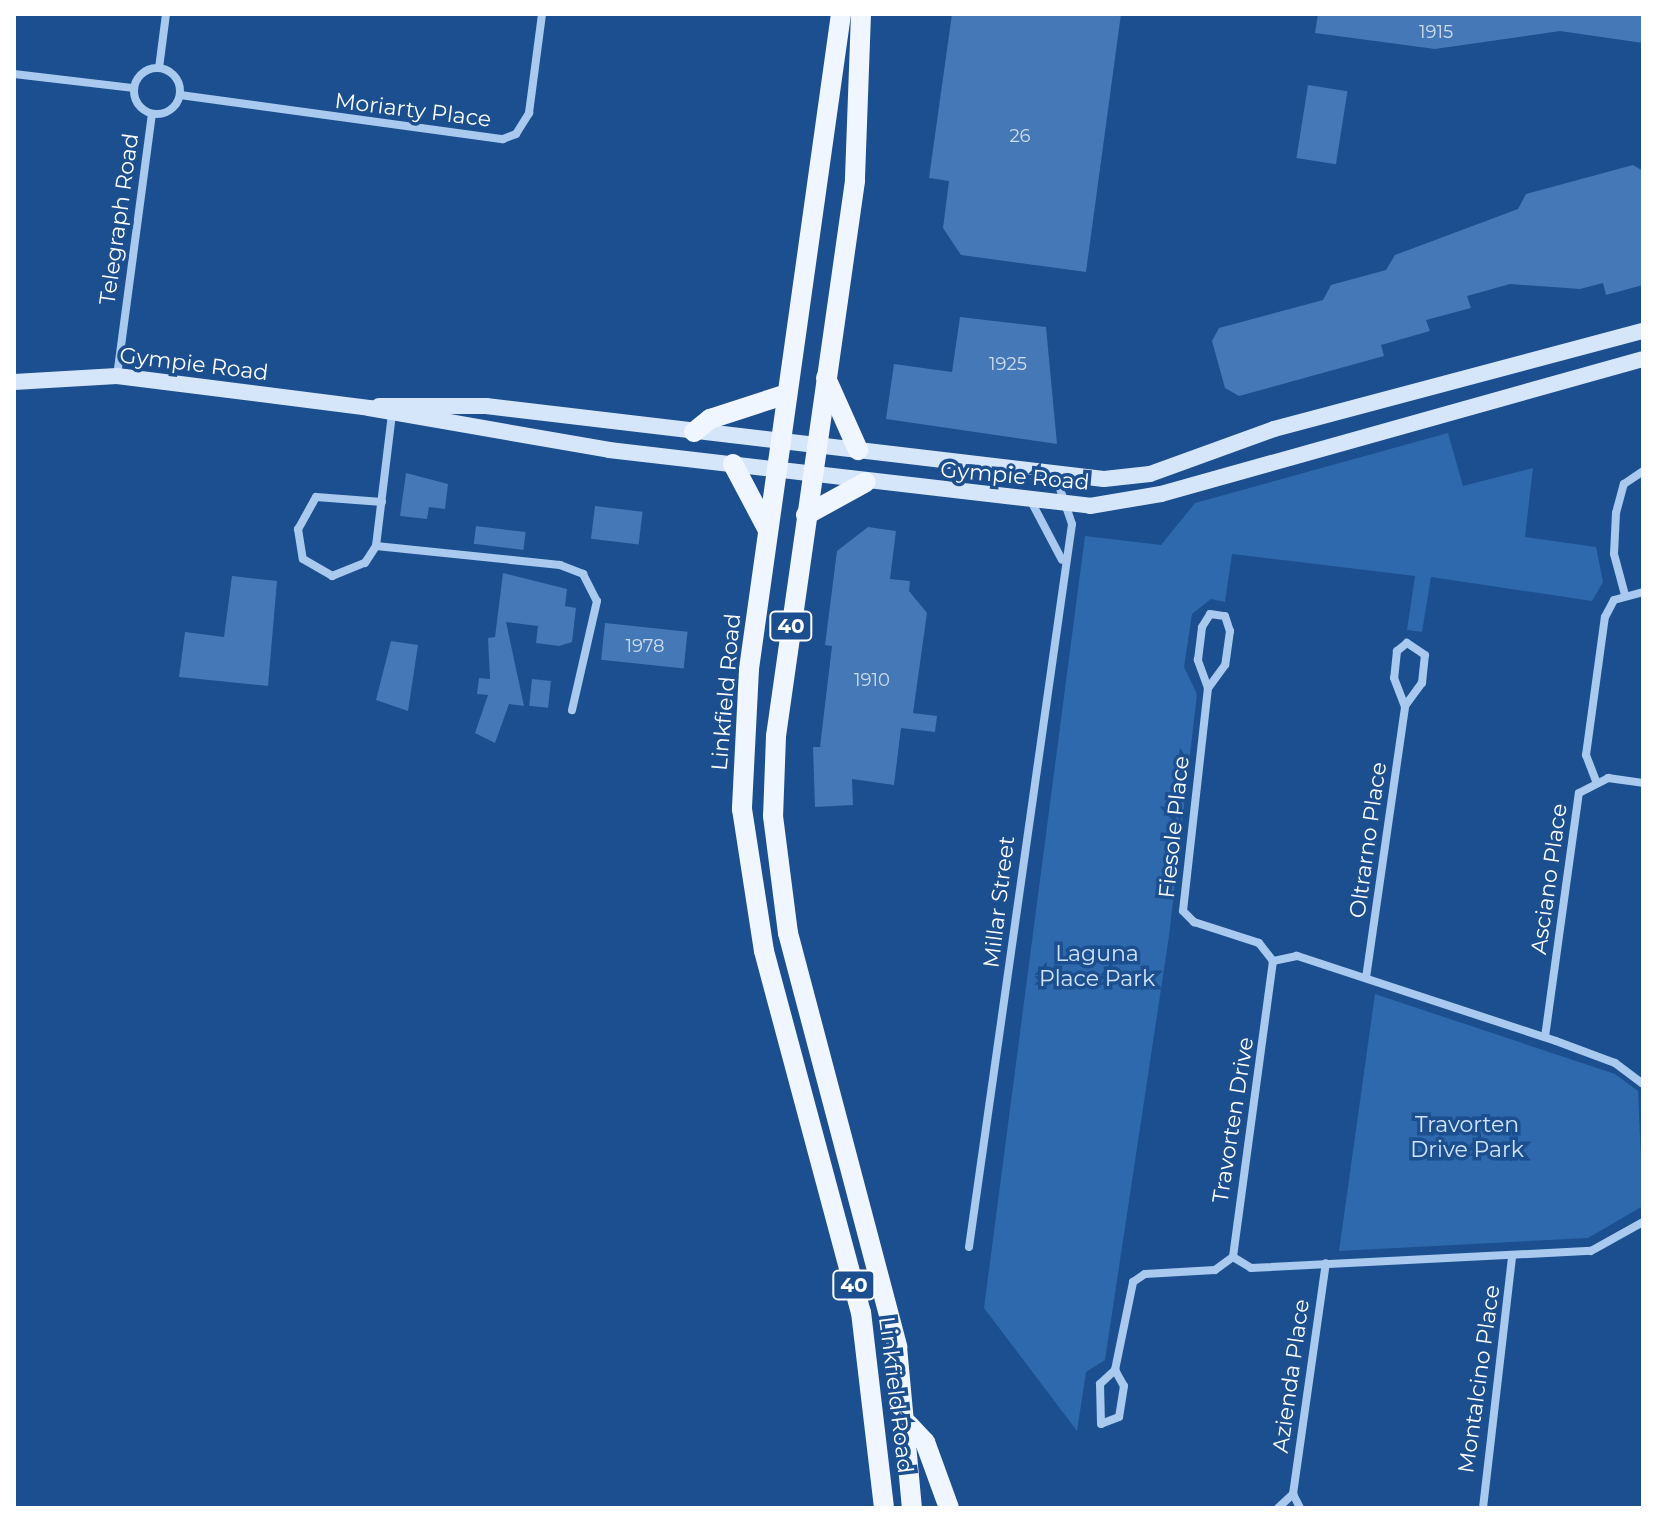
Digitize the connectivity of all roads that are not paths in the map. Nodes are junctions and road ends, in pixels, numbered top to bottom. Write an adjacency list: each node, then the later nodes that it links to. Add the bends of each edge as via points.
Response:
1 (166, 14): 5 (street)
2 (542, 14): 8 (street, Moriarty Place, via 529,113 516,134 503,139)
3 (841, 14): 15 (main road, Linkfield Road / 40)
4 (861, 14): 13 (main road, Linkfield Road / 40, via 855,181)
5 (159, 68): 7 (street, via 145,71); 8 (street, via 177,80)
6 (14, 74): 7 (street)
7 (134, 88): 9 (street, via 136,102)
8 (180, 95): 9 (street, via 173,108)
9 (152, 114): 12 (street, Telegraph Road)
10 (1643, 331): 26 (main road, Gympie Road, via 1265,432 1150,474)
11 (1643, 359): 30 (main road, Gympie Road, via 1161,494)
12 (117, 376): 14 (main road, Gympie Road); 16 (main road, Gympie Road)
13 (826, 378): 20 (main road, Linkfield Road / 40); 21 (main road)
14 (14, 382)
15 (787, 394): 18 (main road, via 710,419); 19 (main road, Linkfield Road / 40)
16 (369, 408): 17 (main road, Gympie Road); 18 (main road, Gympie Road, via 449,403)
17 (392, 413): 22 (main road, Gympie Road); 28 (street)
18 (694, 432): 19 (main road, Gympie Road)
19 (781, 441): 20 (main road, Gympie Road); 23 (main road, Linkfield Road / 40)
20 (816, 444): 21 (main road, Gympie Road); 25 (main road, Linkfield Road / 40)
21 (858, 450): 26 (main road, Gympie Road)
22 (733, 464): 23 (main road, Gympie Road); 32 (main road)
23 (777, 469): 25 (main road, Gympie Road); 32 (main road, Linkfield Road / 40)
24 (1643, 471): 36 (street, via 1624,484 1616,513 1614,554)
25 (812, 474): 27 (main road, Gympie Road); 31 (main road, Linkfield Road / 40)
26 (1056, 477): 30 (street)
27 (866, 482): 29 (main road, Gympie Road); 31 (main road)
28 (382, 502): 33 (street); 33 (street, via 316,497 298,529 303,559 332,576 365,563)
29 (1032, 503): 30 (main road, Gympie Road); 34 (street)
30 (1070, 506): 34 (street, Millar Street)
31 (806, 515): 52 (main road, Linkfield Road / 40, via 773,761 776,866 887,1301)
32 (768, 530): 54 (main road, Linkfield Road / 40, via 742,731 747,869 861,1312)
33 (376, 546): 39 (street, via 560,565 583,574 597,601)
34 (1062, 561): 47 (street, Millar Street)
35 (1643, 592): 36 (street)
36 (1625, 595): 40 (street, via 1605,617 1586,755)
37 (1208, 688): 37 (street, Fiesole Place, via 1198,660 1202,627 1210,614 1225,616 1225,665); 42 (street, Fiesole Place, via 1183,911 1194,922 1259,943)
38 (1405, 706): 38 (street, Oltrarno Place, via 1394,678 1397,651 1407,643 1425,655 1422,683); 43 (street, Oltrarno Place)
39 (572, 710)
40 (1596, 781): 41 (street); 44 (street, Asciano Place, via 1579,793)
41 (1643, 783)
42 (1273, 961): 43 (street, via 1297,956); 49 (street, Travorten Drive)
43 (1366, 978): 44 (street)
44 (1545, 1037): 45 (street, via 1615,1063)
45 (1643, 1084)
46 (1643, 1222): 48 (street, via 1591,1251)
47 (969, 1247)
48 (1512, 1256): 50 (street); 59 (street, Montalcino Place)
49 (1233, 1257): 50 (street, via 1251,1268); 51 (street, via 1215,1270 1145,1274 1133,1282)
50 (1326, 1263): 53 (street, Azienda Place)
51 (1115, 1370): 51 (street, via 1100,1384 1101,1424 1119,1417 1124,1386)
52 (908, 1424): 55 (main road, Linkfield Road / 40); 56 (main road, 40, via 925,1442)
53 (1293, 1494): 57 (street); 58 (street)
54 (884, 1508)
55 (912, 1508)
56 (949, 1508)
57 (1278, 1508)
58 (1300, 1508)
59 (1483, 1508)

